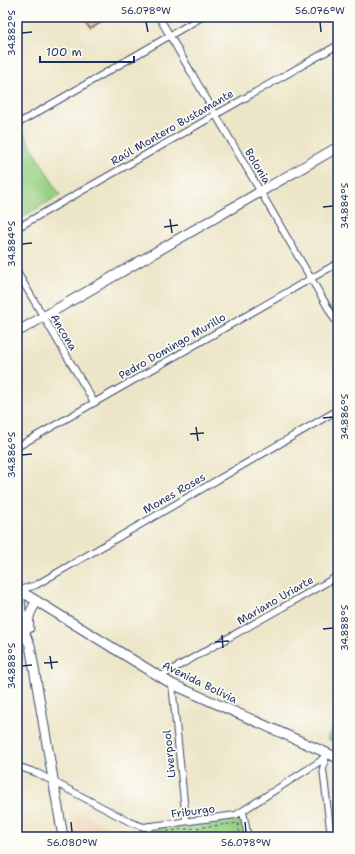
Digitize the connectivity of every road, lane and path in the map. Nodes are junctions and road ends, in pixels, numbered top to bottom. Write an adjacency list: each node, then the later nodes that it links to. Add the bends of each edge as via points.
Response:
1 (159, 17): 3 (street, Bolonia)
2 (202, 17): 3 (street)
3 (170, 35): 5 (street, Bolonia); 6 (street)
4 (338, 45): 5 (street, Raúl Montero Bustamante)
5 (216, 114): 8 (street, Bolonia); 9 (street, Raúl Montero Bustamante)
6 (17, 124)
7 (338, 147): 8 (street)
8 (261, 192): 12 (street, Bolonia); 13 (street)
9 (17, 228)
10 (338, 263): 12 (street, Pedro Domingo Murillo)
11 (17, 272): 13 (street, Ancona)
12 (311, 278): 14 (street, Bolonia); 16 (street, Pedro Domingo Murillo)
13 (43, 316): 15 (street); 16 (street, Ancona)
14 (338, 325)
15 (17, 332)
16 (94, 402): 18 (street, Pedro Domingo Murillo)
17 (338, 410): 20 (street, Mones Roses, via 36,585)
18 (17, 447)
19 (338, 576): 24 (street, Mariano Uriarte)
20 (18, 590): 21 (street, Avenida Bolivia); 22 (street)
21 (37, 601): 23 (street, via 28,620); 24 (street, Avenida Bolivia)
22 (20, 615): 23 (street)
23 (30, 645): 29 (street)
24 (159, 677): 25 (street, Avenida Bolivia)
25 (172, 684): 26 (street, Avenida Bolivia); 31 (street, Liverpool)
26 (327, 754): 27 (street, Avenida Bolivia); 30 (street, Friburgo, via 320,762); 42 (street, via 322,769)
27 (338, 758)
28 (17, 766): 29 (street, Friburgo)
29 (53, 781): 32 (street, Friburgo, via 132,823); 35 (street)
30 (243, 812): 31 (street, Friburgo, via 226,817); 41 (street)
31 (186, 821): 32 (street, Friburgo)
32 (149, 826): 36 (street)
33 (158, 832): 34 (path, via 238,823); 37 (path); 38 (path)
34 (240, 834): 39 (path); 40 (path)
35 (63, 837)
36 (150, 837)
37 (159, 837)
38 (169, 837)
39 (237, 837)
40 (240, 837)
41 (248, 837)
42 (331, 837)

